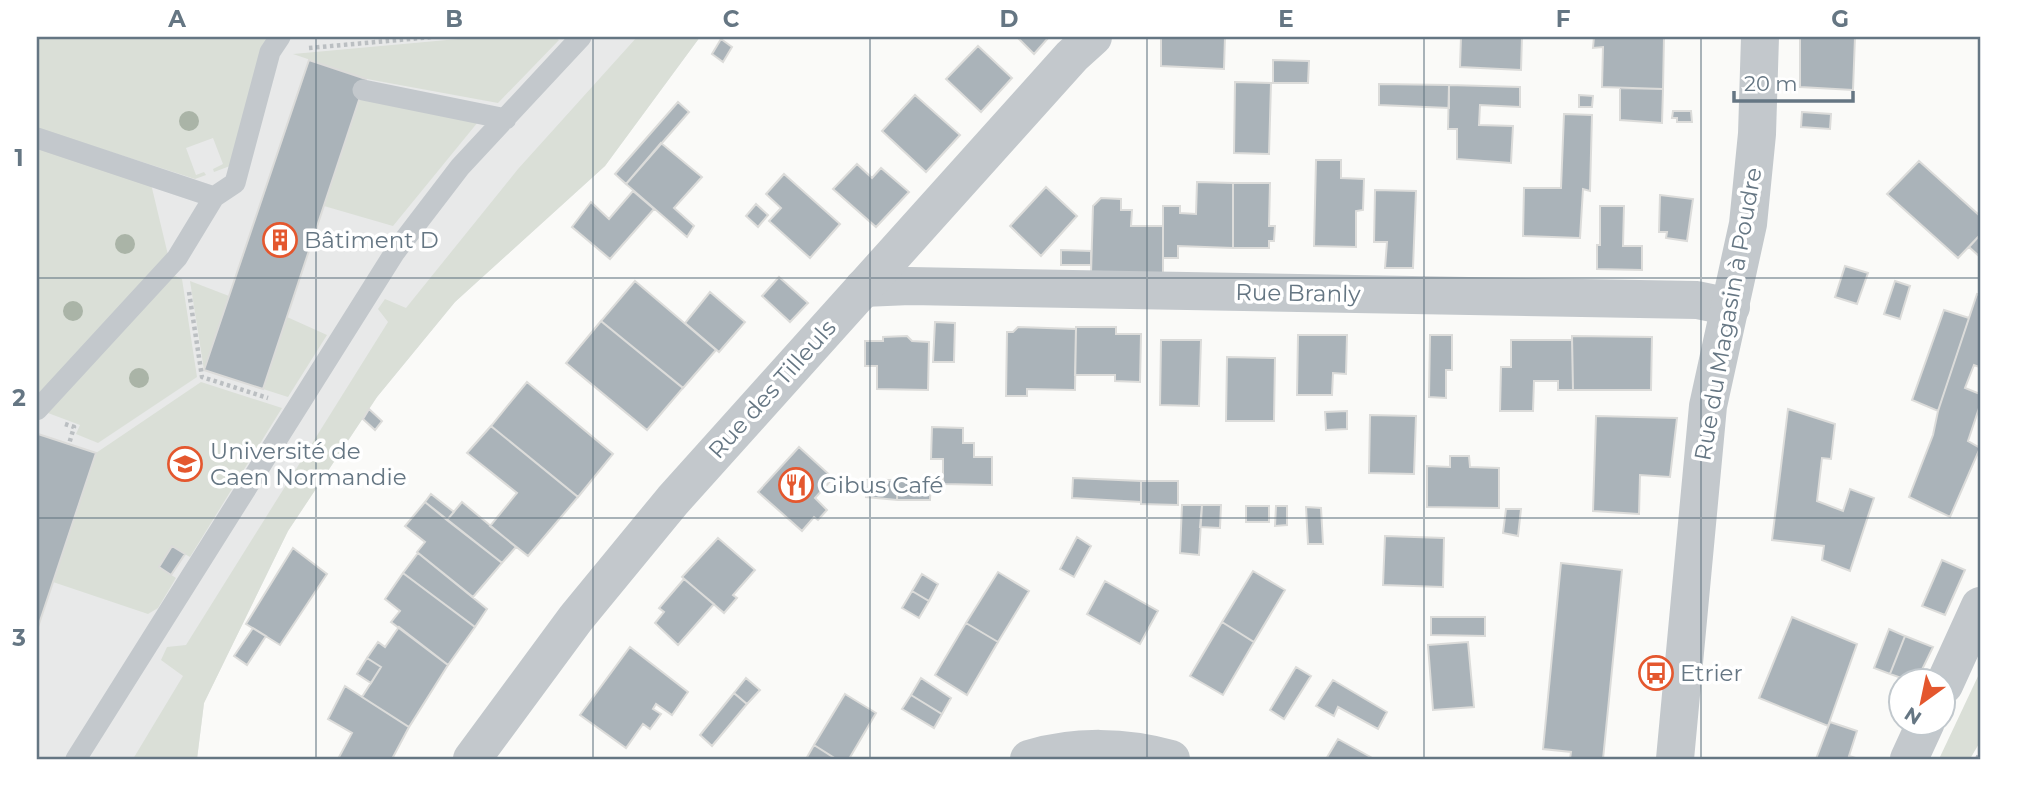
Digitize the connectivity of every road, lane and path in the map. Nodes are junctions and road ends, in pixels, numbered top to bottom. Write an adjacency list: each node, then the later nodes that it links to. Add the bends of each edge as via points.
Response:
1 (432, 37): 5 (path)
2 (581, 37): 7 (lane)
3 (1093, 37): 11 (street, Rue des Tilleuls)
4 (1760, 37): 12 (street, Rue du Magasin à Poudre, via 1748,224)
5 (275, 44): 9 (lane, via 235,183)
6 (363, 90): 7 (lane)
7 (506, 119): 13 (lane, via 460,167 395,251)
8 (37, 138): 9 (lane)
9 (214, 197): 10 (lane)
10 (177, 258): 13 (path, via 188,280 202,377); 14 (lane)
11 (863, 288): 12 (street, Rue Branly, via 1697,300); 22 (street, Rue des Tilleuls, via 673,500 576,618)
12 (1731, 307): 25 (street, Rue du Magasin à Poudre, via 1708,406)
13 (297, 408): 21 (lane)
14 (37, 410)
15 (71, 436): 16 (path)
16 (69, 444)
17 (1980, 606): 18 (street)
18 (1953, 666)
19 (1920, 736): 26 (street)
20 (1980, 753): 27 (path)
21 (76, 759)
22 (472, 759)
23 (1029, 759): 24 (street, via 1105,748 1145,751)
24 (1171, 759)
25 (1675, 759)
26 (1909, 759)
27 (1977, 759)

